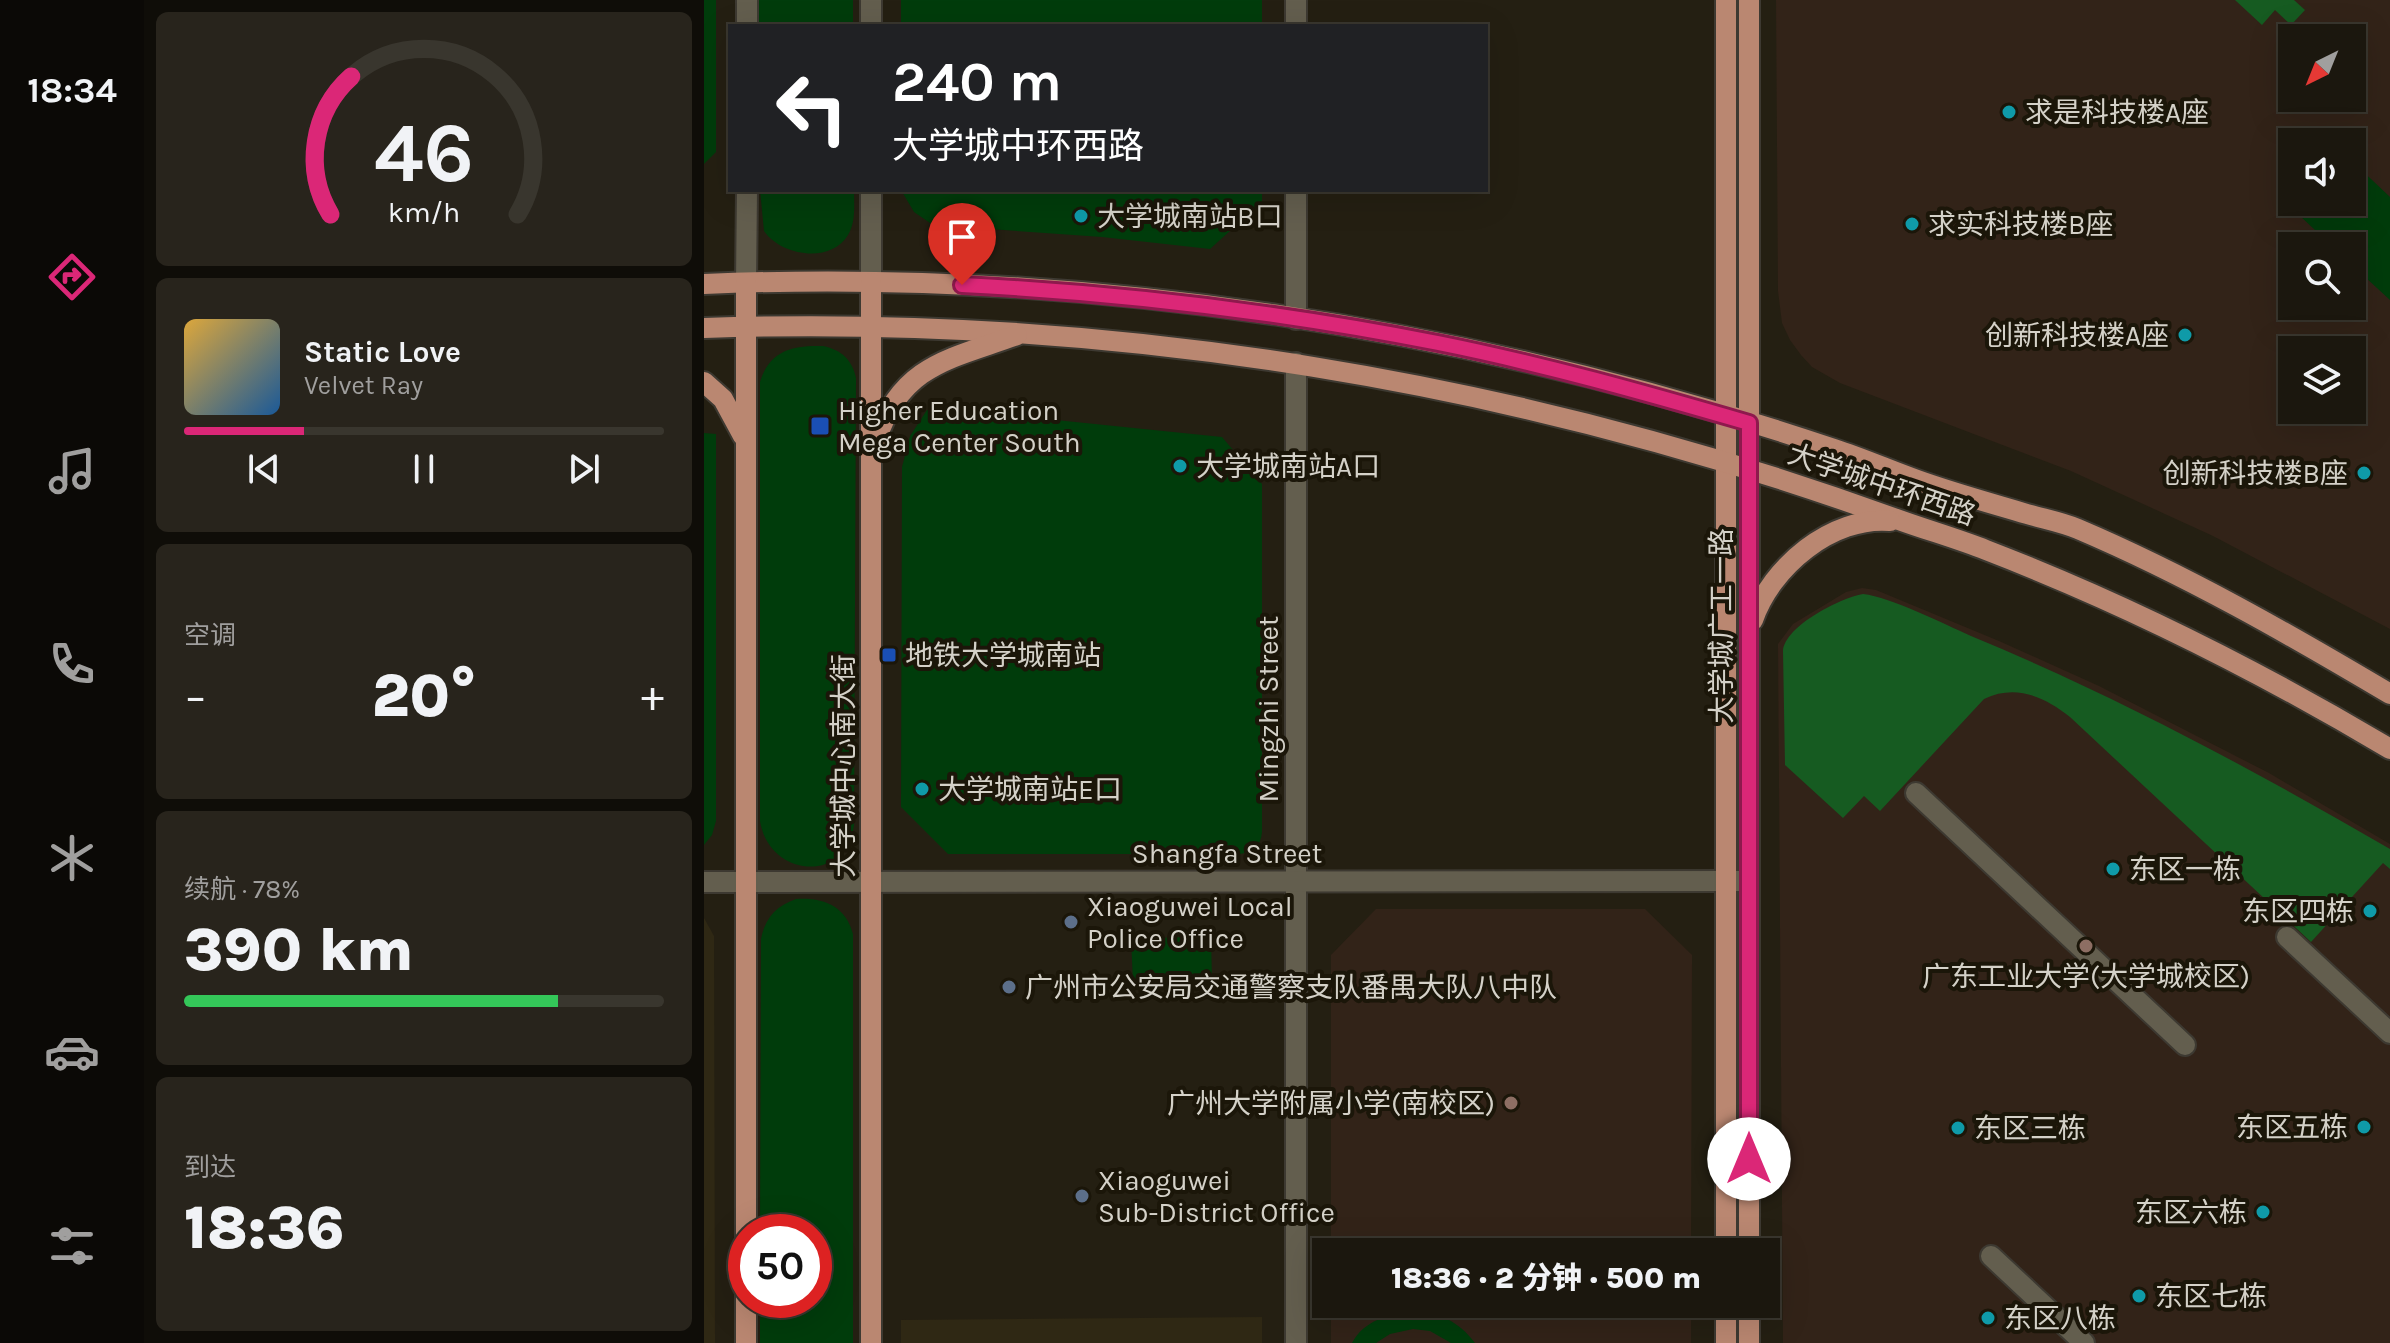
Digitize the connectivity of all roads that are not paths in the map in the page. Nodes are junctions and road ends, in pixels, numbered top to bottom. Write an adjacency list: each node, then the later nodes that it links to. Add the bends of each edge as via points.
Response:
1 (747, 0): 6 (street)
2 (871, 0): 7 (street)
3 (1296, 0): 8 (street)
4 (1726, 0): 22 (main road, 大学城广工一路)
5 (1749, 0): 23 (main road, 大学城广工一路)
6 (747, 24)
7 (871, 24)
8 (1296, 24)
9 (747, 192): 12 (street)
10 (871, 192): 13 (street, 大学城中心南大街)
11 (1296, 192): 15 (street)
12 (746, 283): 13 (main road, 大学城中环西路); 14 (main road, 大学城中环西路); 16 (main road)
13 (871, 283): 15 (main road, 大学城中环西路, via 1075,292); 17 (main road, 大学城中心南大街)
14 (704, 284)
15 (1296, 319): 22 (main road, 大学城中环西路, via 1439,343)
16 (747, 326): 17 (main road, 大学城中环西路); 18 (main road, 大学城中环西路); 24 (main road)
17 (871, 326): 19 (main road, 大学城中环西路); 25 (main road, 大学城中心南大街)
18 (704, 328)
19 (1025, 333): 20 (main road, 大学城中环西路, via 1135,341); 25 (main road, via 938,364 912,380 887,411)
20 (1296, 363): 26 (main road, 大学城中环西路, via 1539,411); 34 (street, Mingzhi Street)
21 (704, 382): 24 (main road, via 723,399)
22 (1725, 416): 23 (main road, 大学城中环西路); 26 (main road, 大学城广工一路)
23 (1749, 423): 27 (main road, 大学城广工一路); 30 (main road, 大学城中环西路, via 2074,527 2210,592)
24 (746, 444): 37 (main road)
25 (871, 457): 38 (main road, 大学城中心南大街)
26 (1726, 462): 27 (main road, 大学城中环西路); 35 (main road, 大学城广工一路)
27 (1749, 469): 28 (main road, 大学城中环西路); 29 (main road, 大学城广工一路)
28 (1906, 523): 29 (main road, via 1860,523 1806,550 1767,590); 31 (main road, 大学城中环西路, via 1998,555 2200,644)
29 (1749, 631): 33 (main road, 大学城广工一路)
30 (2390, 694)
31 (2390, 749)
32 (1916, 793): 41 (street)
33 (1749, 880): 35 (street, Shangfa Street); 43 (main road, 大学城广工一路)
34 (1296, 881): 35 (street, Shangfa Street); 38 (street, Shangfa Street); 49 (street, Mingzhi Street)
35 (1726, 881): 42 (main road, 大学城广工一路)
36 (704, 882): 37 (street, Shangfa Street)
37 (746, 882): 38 (street, Shangfa Street); 47 (main road)
38 (871, 882): 48 (main road, 大学城中心南大街)
39 (2287, 937): 40 (street)
40 (2390, 1033)
41 (2185, 1045)
42 (1726, 1238)
43 (1749, 1238)
44 (1991, 1256): 52 (street)
45 (1726, 1318): 50 (main road)
46 (1749, 1318): 51 (main road)
47 (746, 1343)
48 (871, 1343)
49 (1296, 1343)
50 (1726, 1343)
51 (1749, 1343)
52 (2084, 1343)

